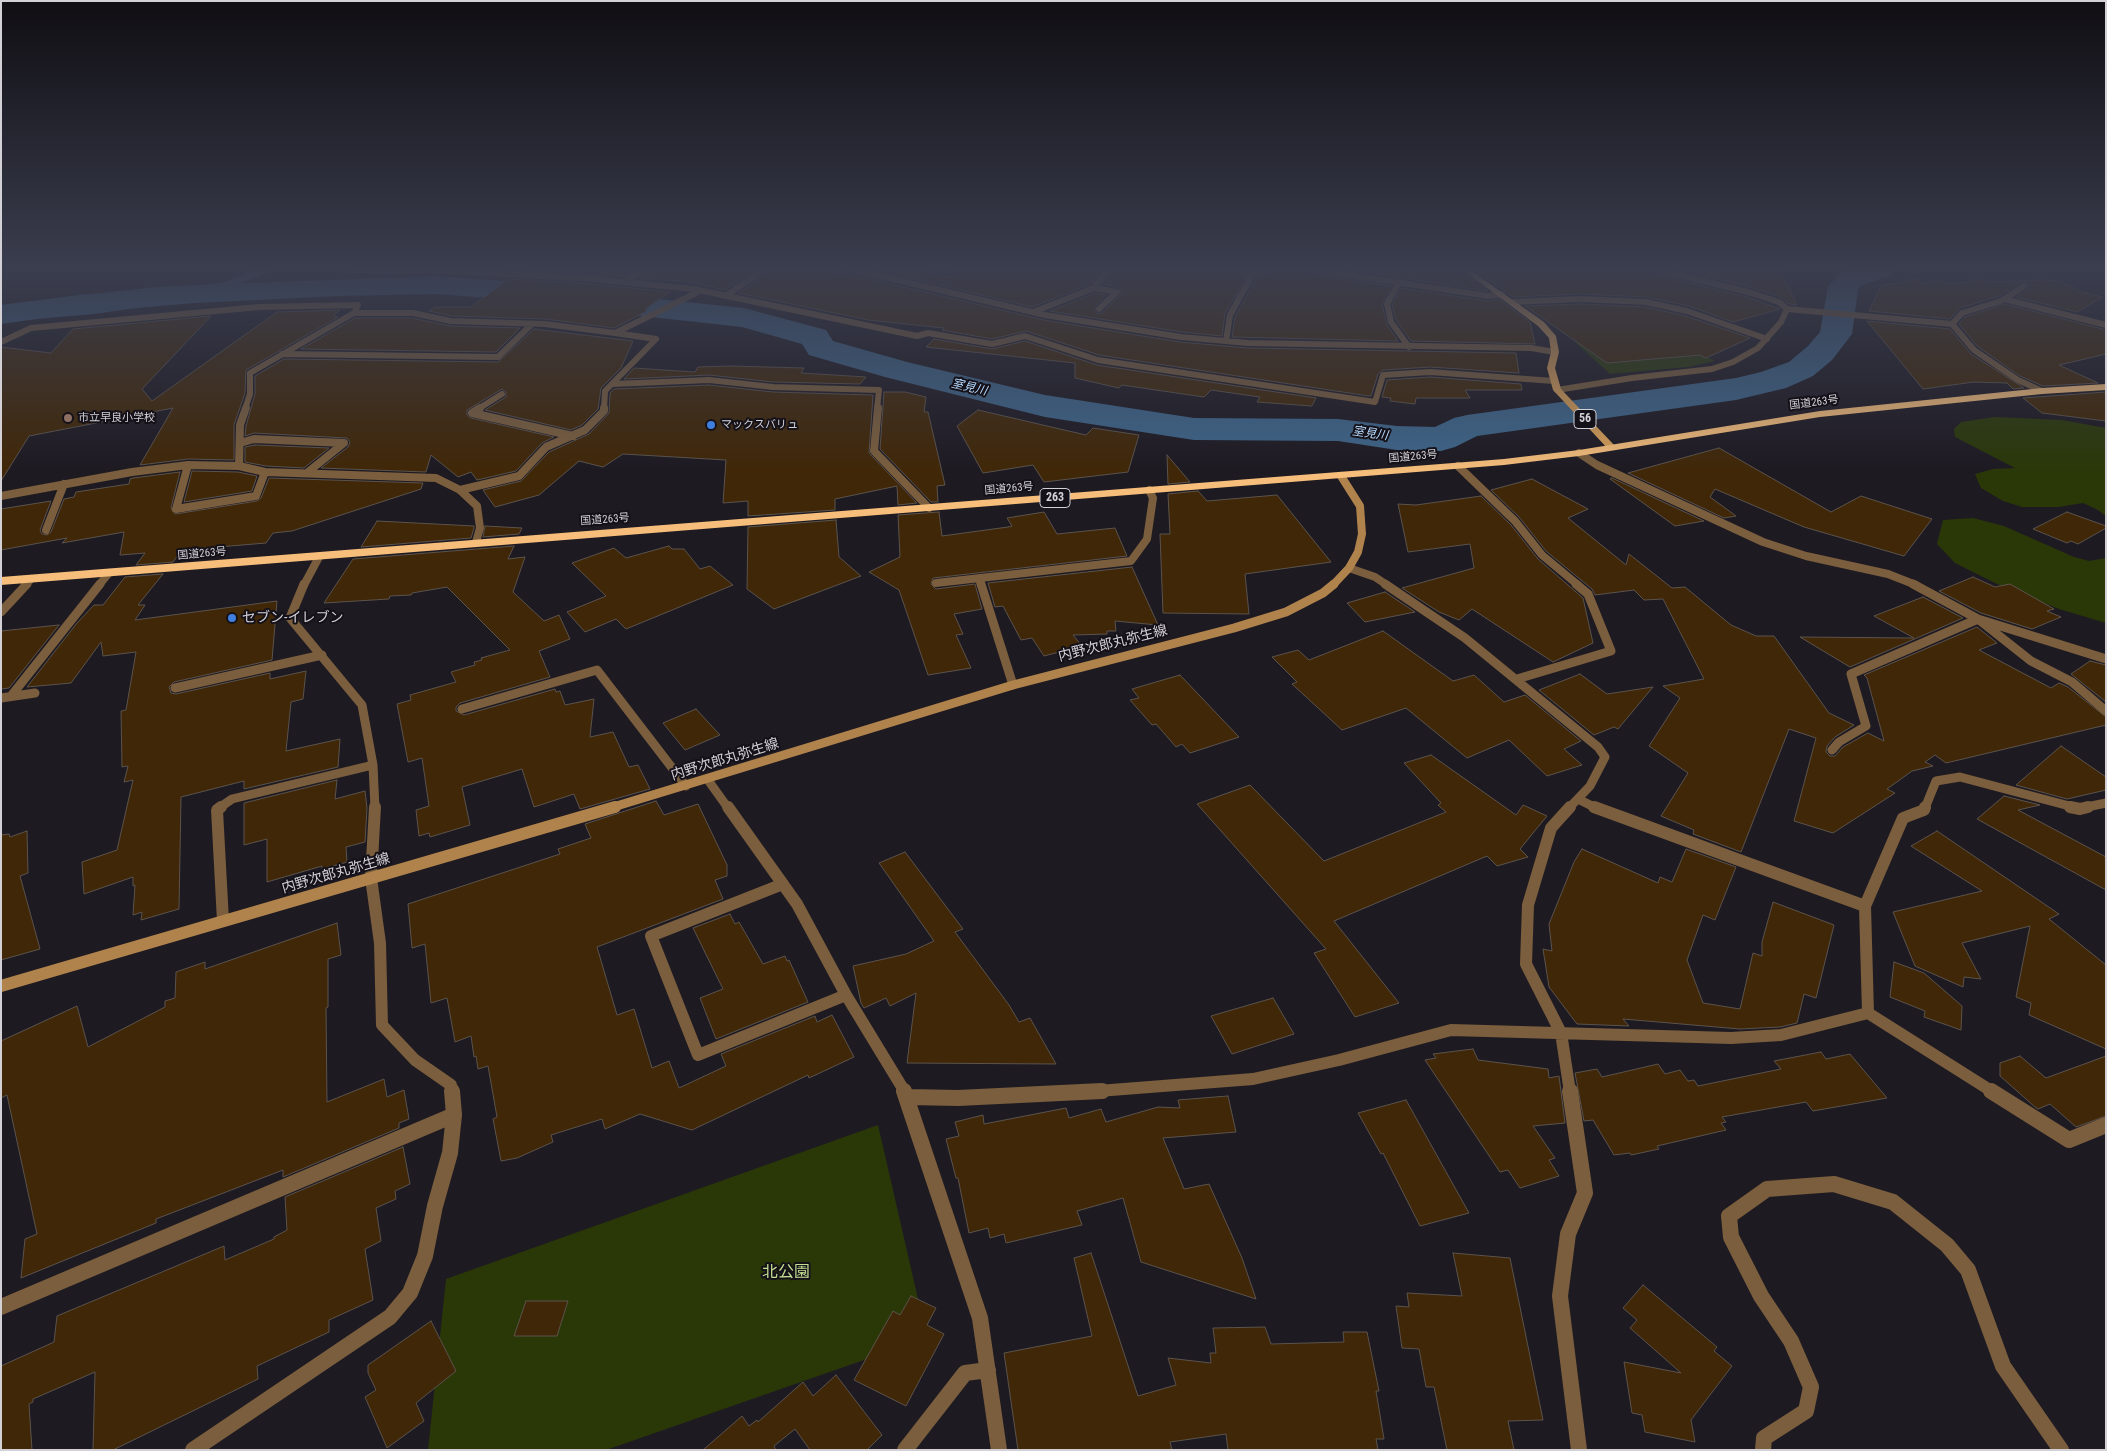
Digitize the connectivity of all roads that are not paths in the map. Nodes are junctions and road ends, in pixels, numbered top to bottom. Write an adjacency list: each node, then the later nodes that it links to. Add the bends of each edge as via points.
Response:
1 (309, 338): 17 (street)
2 (518, 338): 17 (street, via 498,357)
3 (647, 338): 18 (street, via 656,339)
4 (962, 338): 5 (street, via 992,344)
5 (1018, 338)
6 (1031, 338): 19 (street, via 1098,360 1375,402 1383,375 1430,372)
7 (1196, 338): 14 (street)
8 (1227, 338): 14 (street)
9 (1403, 338): 15 (street)
10 (1553, 338): 16 (main road)
11 (1763, 338): 13 (street)
12 (1964, 338): 21 (street, via 1974,350 2018,380)
13 (1767, 339): 19 (street, via 1733,362 1712,369)
14 (1226, 341): 15 (street)
15 (1409, 347): 16 (street, via 1531,348)
16 (1555, 352): 19 (main road, via 1551,368)
17 (280, 354): 24 (street, via 250,373 250,394 240,425)
18 (613, 384): 23 (street, via 605,391 604,411 585,430); 37 (street, via 709,380 878,390 874,451)
19 (1556, 385): 25 (main road, 56)
20 (2106, 387): 21 (highway, 国道263号 / 263)
21 (2042, 391): 25 (highway, 国道263号 / 263, via 1820,414)
22 (502, 394): 23 (street, via 472,413)
23 (573, 436): 34 (street, via 546,447 519,476)
24 (240, 443): 28 (street); 31 (street, via 254,439 344,443)
25 (1612, 448): 26 (highway, 国道263号 / 263)
26 (1579, 453): 29 (highway, 国道263号 / 263); 48 (street, via 1598,466 1763,542 1806,556 1888,574 1918,586)
27 (188, 465): 28 (street); 30 (street, via 176,509 256,496); 33 (street)
28 (239, 466): 30 (street)
29 (1458, 466): 32 (highway, 国道263号 / 263); 51 (street, via 1515,522 1542,554 1588,594 1611,651)
30 (265, 472): 31 (street)
31 (308, 472): 34 (street, via 436,478)
32 (1341, 476): 35 (highway, 国道263号 / 263); 41 (main road, 内野次郎丸弥生線, via 1360,506 1362,520 1358,552)
33 (64, 484): 36 (street); 38 (street)
34 (460, 490): 39 (street, via 477,506 480,528)
35 (1149, 490): 37 (highway, 国道263号 / 263); 43 (street, via 1153,498 1147,539 1131,561)
36 (1, 496)
37 (930, 508): 39 (highway, 国道263号 / 263)
38 (46, 530)
39 (476, 542): 40 (highway, 国道263号 / 263)
40 (319, 557): 42 (highway, 国道263号 / 263); 49 (street, via 290,618)
41 (1349, 568): 51 (street, via 1375,577 1465,638); 52 (main road, 内野次郎丸弥生線, via 1323,593 1278,614)
42 (109, 573): 44 (highway, 国道263号 / 263); 55 (street)
43 (979, 578): 46 (street); 52 (street)
44 (31, 579): 45 (highway, 国道263号 / 263); 47 (street)
45 (1, 581)
46 (936, 583)
47 (1, 612)
48 (1978, 619): 50 (street); 57 (street, via 2032,661 2072,682); 58 (street, via 1851,674 1866,726)
49 (322, 655): 53 (street); 59 (street, via 362,705)
50 (2106, 659)
51 (1517, 679): 62 (street, via 1598,747 1605,757 1590,786)
52 (1013, 685): 60 (main road, 内野次郎丸弥生線)
53 (175, 688)
54 (34, 692): 55 (street)
55 (6, 697)
56 (462, 709): 61 (street, via 597,670)
57 (2106, 711)
58 (1832, 750)
59 (373, 765): 64 (street, via 376,793); 67 (street, via 232,799 217,810)
60 (708, 780): 61 (main road, 内野次郎丸弥生線); 65 (street)
61 (686, 786): 64 (main road, 内野次郎丸弥生線)
62 (1578, 799): 66 (street, via 1601,811); 71 (street, via 1551,828 1528,905 1526,964)
63 (2106, 804): 66 (street, via 2080,809 1960,777 1936,781 1924,810 1903,818)
64 (371, 878): 67 (main road, 内野次郎丸弥生線); 73 (street, via 380,944 382,1025 415,1060 451,1085)
65 (783, 884): 69 (street); 69 (street, via 651,936 698,1055)
66 (1865, 906): 70 (street)
67 (223, 921): 68 (main road, 内野次郎丸弥生線)
68 (1, 986)
69 (846, 995): 72 (street)
70 (1868, 1013): 71 (street, via 1781,1035 1730,1038); 74 (street, via 2068,1140)
71 (1561, 1033): 72 (street, via 1451,1030 1253,1079 1071,1093); 80 (street, via 1585,1193 1568,1234 1560,1296)
72 (908, 1097): 76 (street, via 980,1318)
73 (454, 1115): 75 (street); 77 (street, via 450,1153 425,1256 410,1293 390,1317)
74 (2106, 1125)
75 (1, 1307)
76 (988, 1370): 78 (street, via 964,1374); 79 (street)
77 (193, 1450)
78 (905, 1450)
79 (999, 1450)
80 (1579, 1450)
81 (1764, 1450): 82 (street, via 1764,1438 1806,1411 1811,1387 1791,1341 1761,1296 1731,1237 1729,1216 1766,1190 1834,1184 1893,1202 1947,1245 1968,1270 2003,1366)
82 (2061, 1450)

